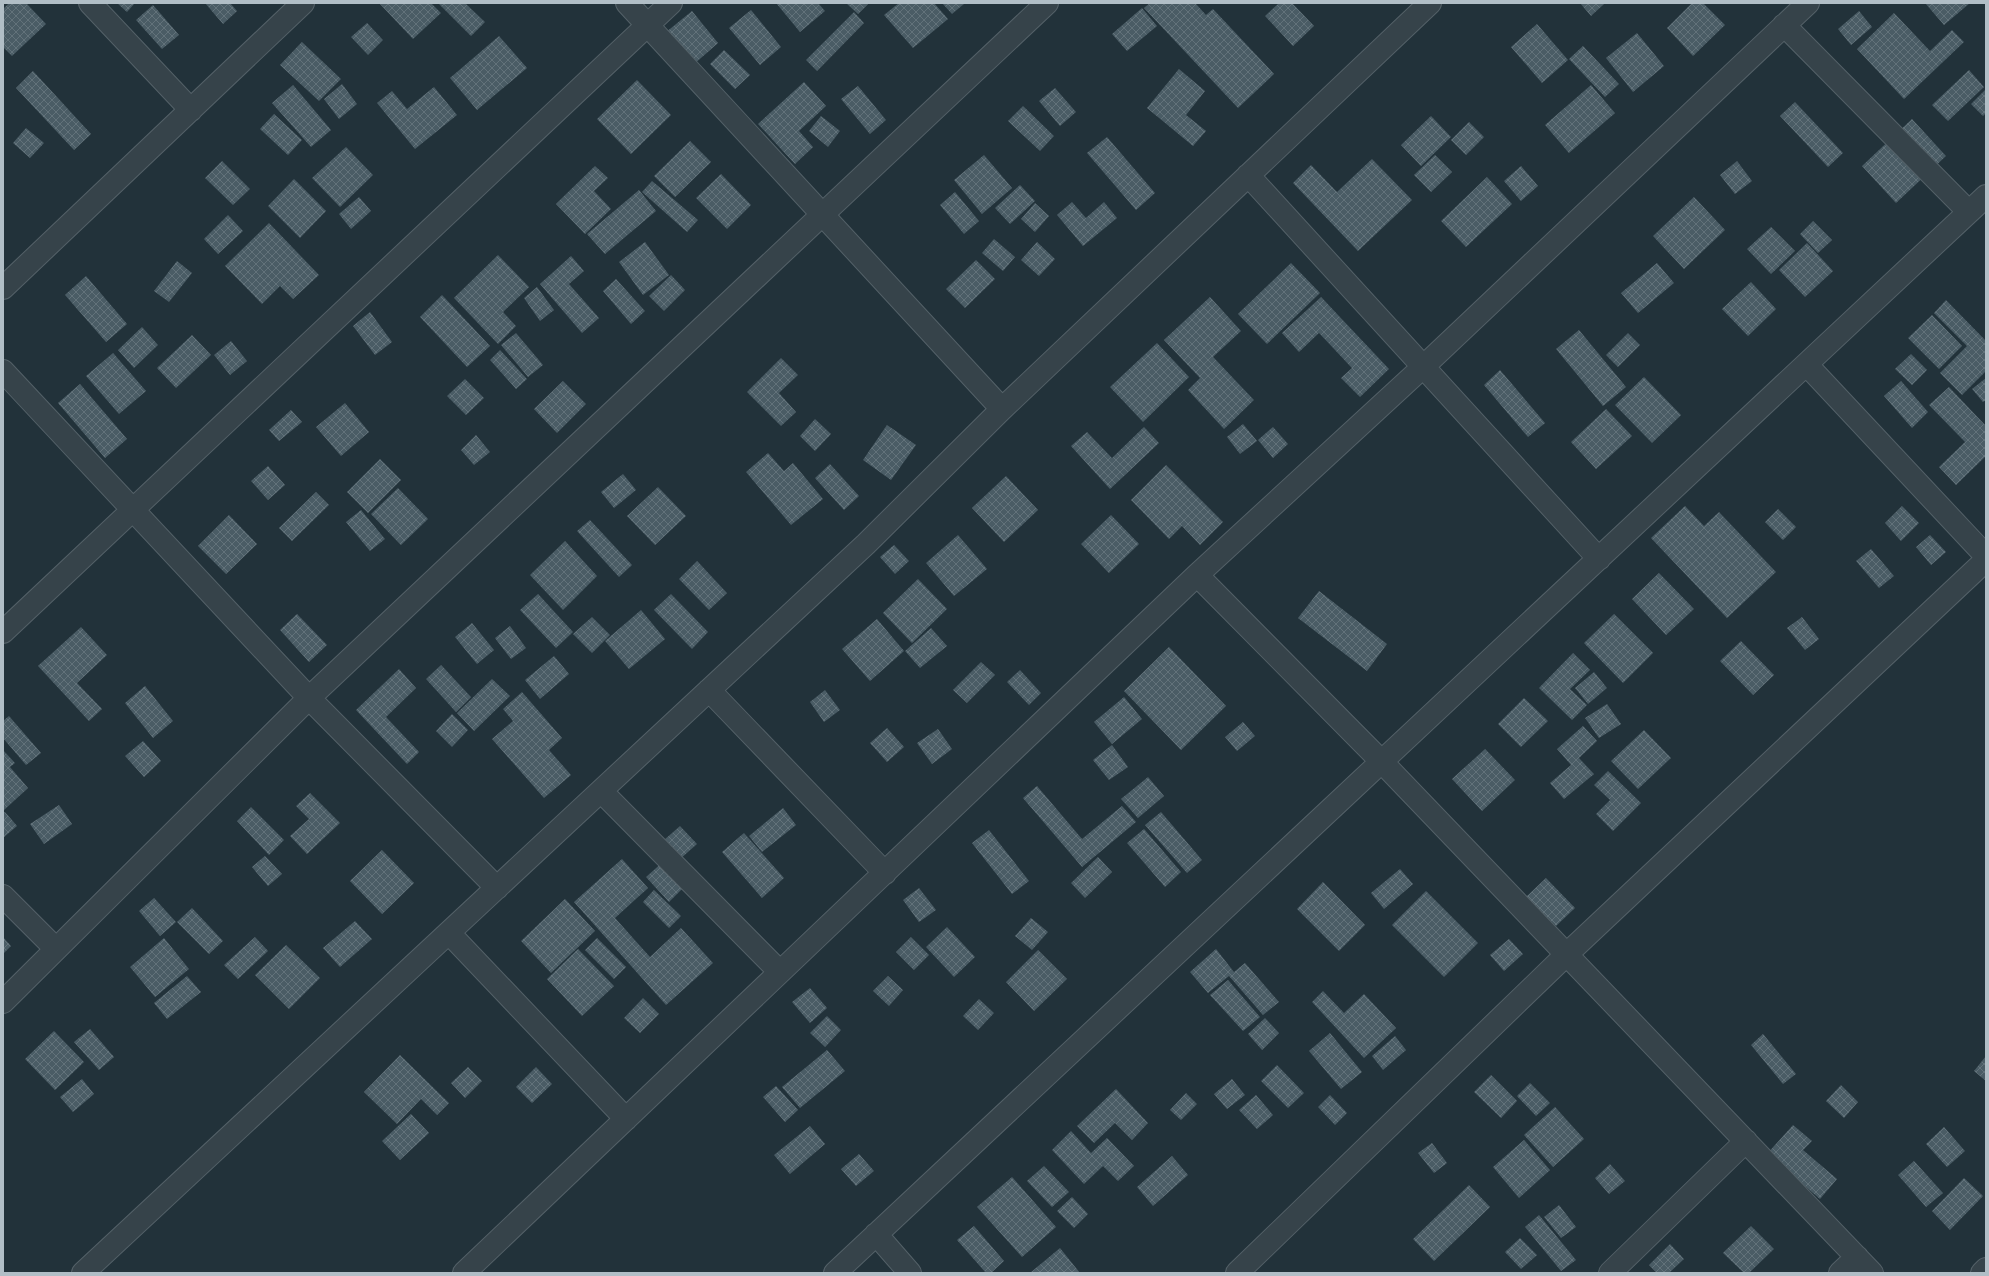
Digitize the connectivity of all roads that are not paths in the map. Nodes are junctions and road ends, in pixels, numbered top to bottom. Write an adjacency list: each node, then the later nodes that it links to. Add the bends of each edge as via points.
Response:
1 (90, 3): 10 (street)
2 (303, 3): 10 (street)
3 (627, 3): 8 (street)
4 (671, 3): 8 (street)
5 (1047, 3): 14 (street)
6 (1430, 3): 11 (street)
7 (1808, 3): 9 (street)
8 (648, 25): 14 (street); 20 (street)
9 (1784, 25): 13 (street); 17 (street)
10 (191, 110): 15 (street)
11 (1248, 174): 17 (street); 19 (street)
12 (1986, 196): 13 (street)
13 (1969, 212): 16 (street)
14 (823, 214): 19 (street); 27 (street)
15 (3, 288)
16 (1807, 365): 21 (street); 22 (street)
17 (1424, 366): 22 (street); 24 (street)
18 (3, 371): 20 (street)
19 (1002, 409): 26 (street, via 866,544)
20 (132, 509): 25 (street); 27 (street)
21 (1986, 556)
22 (1599, 559): 28 (street)
23 (1986, 560): 35 (street)
24 (1197, 575): 28 (street); 30 (street)
25 (3, 632)
26 (709, 690): 29 (street); 30 (street)
27 (309, 698): 31 (street); 34 (street)
28 (1382, 762): 35 (street); 40 (street)
29 (601, 791): 31 (street); 36 (street)
30 (885, 873): 36 (street)
31 (497, 888): 33 (street)
32 (3, 896): 34 (street)
33 (449, 933): 38 (street); 43 (street)
34 (56, 949): 37 (street)
35 (1567, 954): 39 (street); 47 (street)
36 (780, 972): 38 (street)
37 (3, 1002)
38 (626, 1118): 44 (street)
39 (1746, 1141): 41 (street); 48 (street)
40 (876, 1234): 45 (street); 46 (street)
41 (1857, 1257): 49 (street); 50 (street)
42 (1986, 1269): 51 (street)
43 (83, 1273)
44 (464, 1273)
45 (835, 1273)
46 (910, 1273)
47 (1237, 1273)
48 (1610, 1273)
49 (1840, 1273)
50 (1872, 1273)
51 (1982, 1273)

